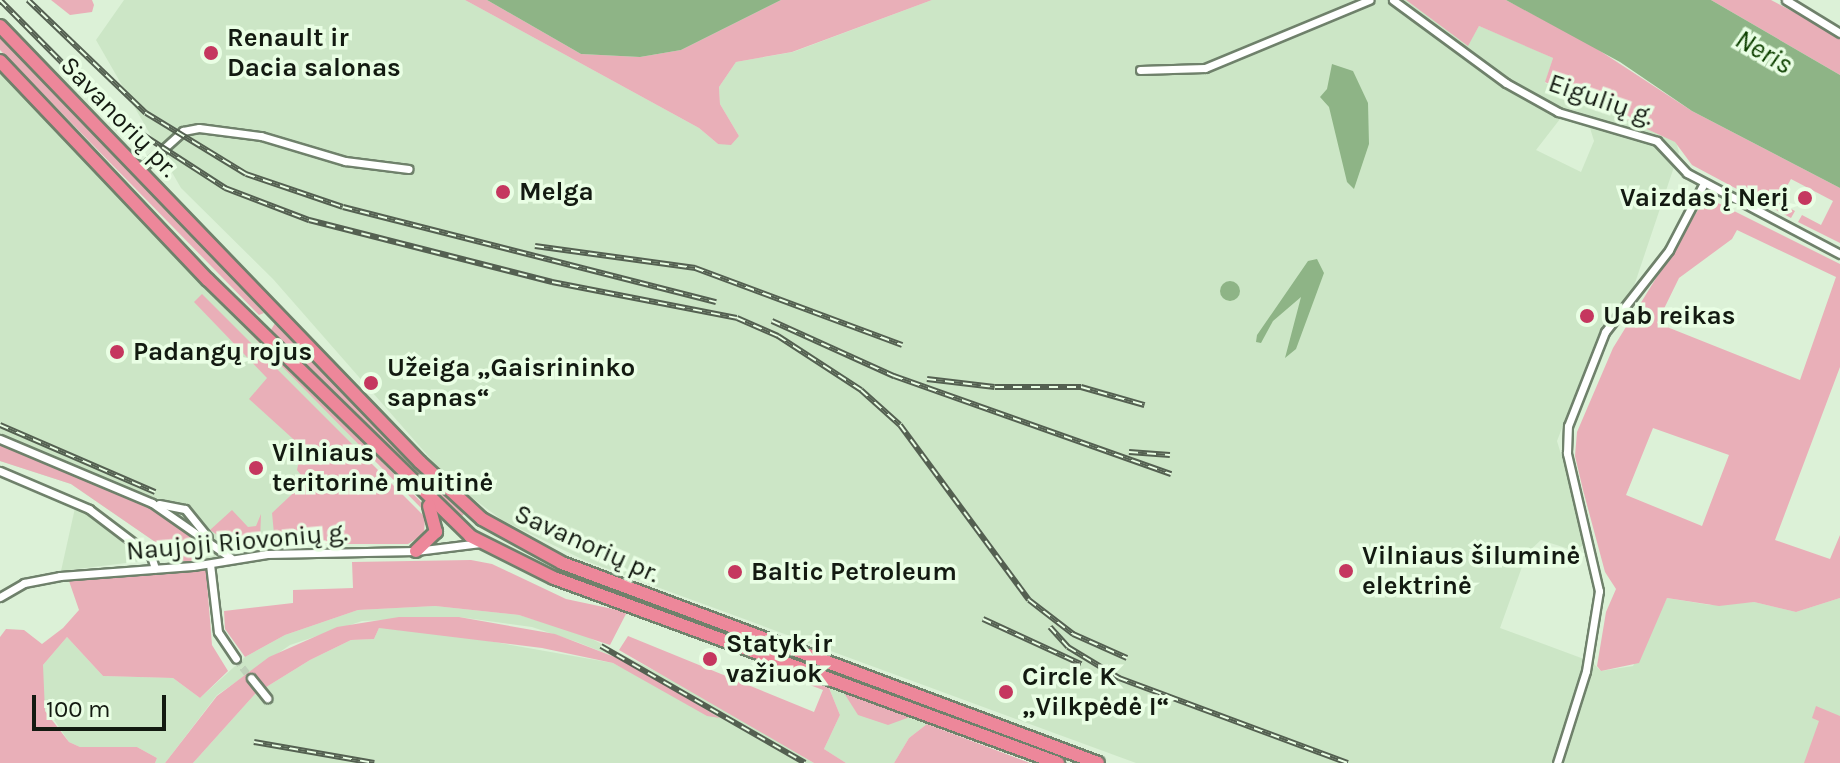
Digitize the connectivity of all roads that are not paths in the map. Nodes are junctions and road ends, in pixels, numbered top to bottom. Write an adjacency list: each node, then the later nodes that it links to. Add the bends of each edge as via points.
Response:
1 (1369, 0): 7 (street, via 1205,68)
2 (1393, 0): 10 (street, Eigulių g., via 1506,83 1558,112 1657,141)
3 (1786, 0): 5 (street)
4 (0, 26): 9 (highway, Savanorių pr.)
5 (1840, 33)
6 (0, 61): 13 (highway, Savanorių pr.)
7 (1140, 70)
8 (409, 169): 9 (street, via 199,128 183,131)
9 (140, 170): 12 (highway, Savanorių pr.)
10 (1704, 183): 11 (street, Eigulių g.); 29 (street, via 1669,250 1605,332 1568,426 1567,453 1599,591 1586,671)
11 (1840, 254)
12 (279, 315): 13 (highway, via 265,318); 17 (highway, Savanorių pr., via 444,486)
13 (264, 333): 16 (highway, Savanorių pr.)
14 (0, 439): 20 (street, via 152,503 185,509)
15 (0, 471): 22 (street, via 108,521 151,556)
16 (427, 499): 18 (highway, Savanorių pr.); 19 (highway, via 436,532)
17 (499, 531): 18 (highway); 28 (highway, Savanorių pr., via 562,563)
18 (481, 543): 19 (street, Naujoji Riovonių g.); 27 (highway, Savanorių pr., via 554,578)
19 (416, 551): 20 (street, Naujoji Riovonių g.)
20 (231, 558): 21 (street, Naujoji Riovonių g.)
21 (210, 564): 22 (street, Naujoji Riovonių g.); 24 (street, via 218,632)
22 (155, 568): 23 (street, Naujoji Riovonių g., via 38,579)
23 (0, 597)
24 (236, 659)
25 (251, 678): 26 (street)
26 (267, 698)
27 (1058, 763)
28 (1098, 763)
29 (1557, 763)

